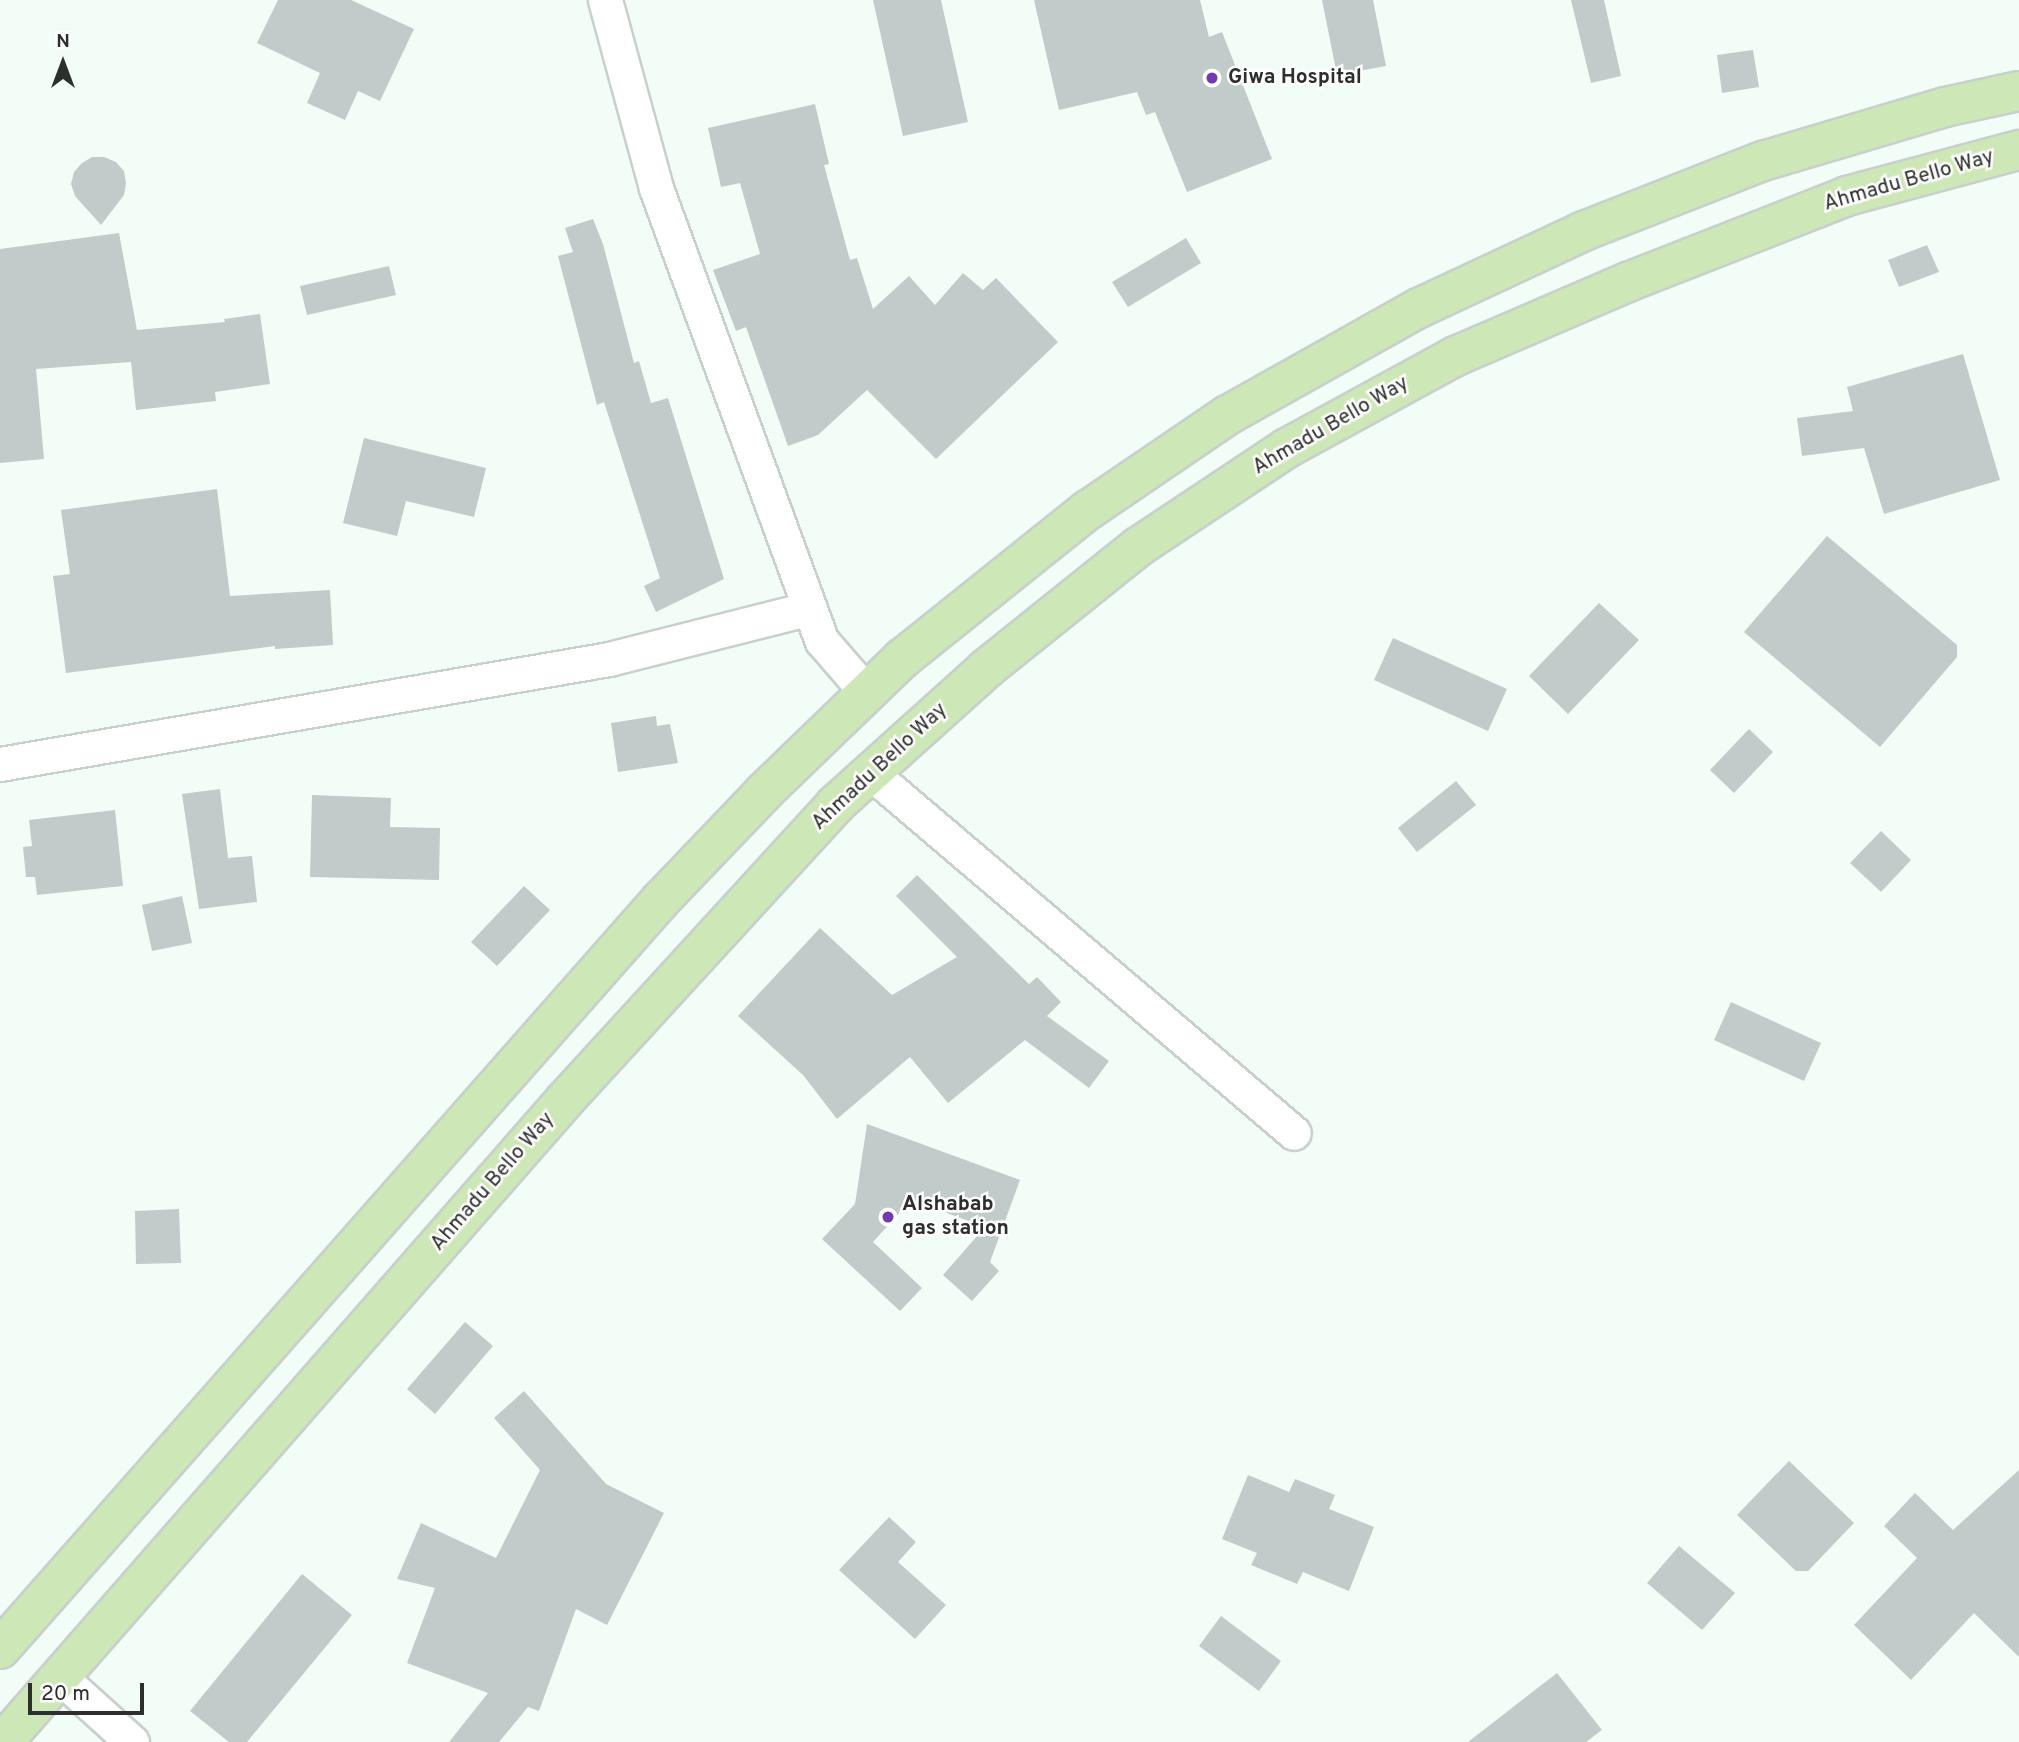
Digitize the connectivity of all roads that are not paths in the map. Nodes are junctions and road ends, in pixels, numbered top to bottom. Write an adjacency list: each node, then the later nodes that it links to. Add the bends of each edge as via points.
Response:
1 (605, 0): 4 (street, via 656,188)
2 (2019, 91): 5 (main road, via 1945,107 1763,161 1584,231 1419,309 1228,415 1088,510 903,657)
3 (2019, 150): 7 (main road, Ahmadu Bello Way, via 1847,196 1456,356 1287,448 1138,547 987,668)
4 (810, 608): 5 (street, via 822,641); 6 (street, via 609,659)
5 (867, 693): 9 (main road, via 660,901)
6 (0, 764)
7 (871, 773): 8 (street); 10 (main road, Ahmadu Bello Way, via 835,805 574,1090)
8 (1294, 1133)
9 (0, 1648)
10 (60, 1677): 11 (main road, Ahmadu Bello Way); 12 (street)
11 (3, 1742)
12 (132, 1742)

